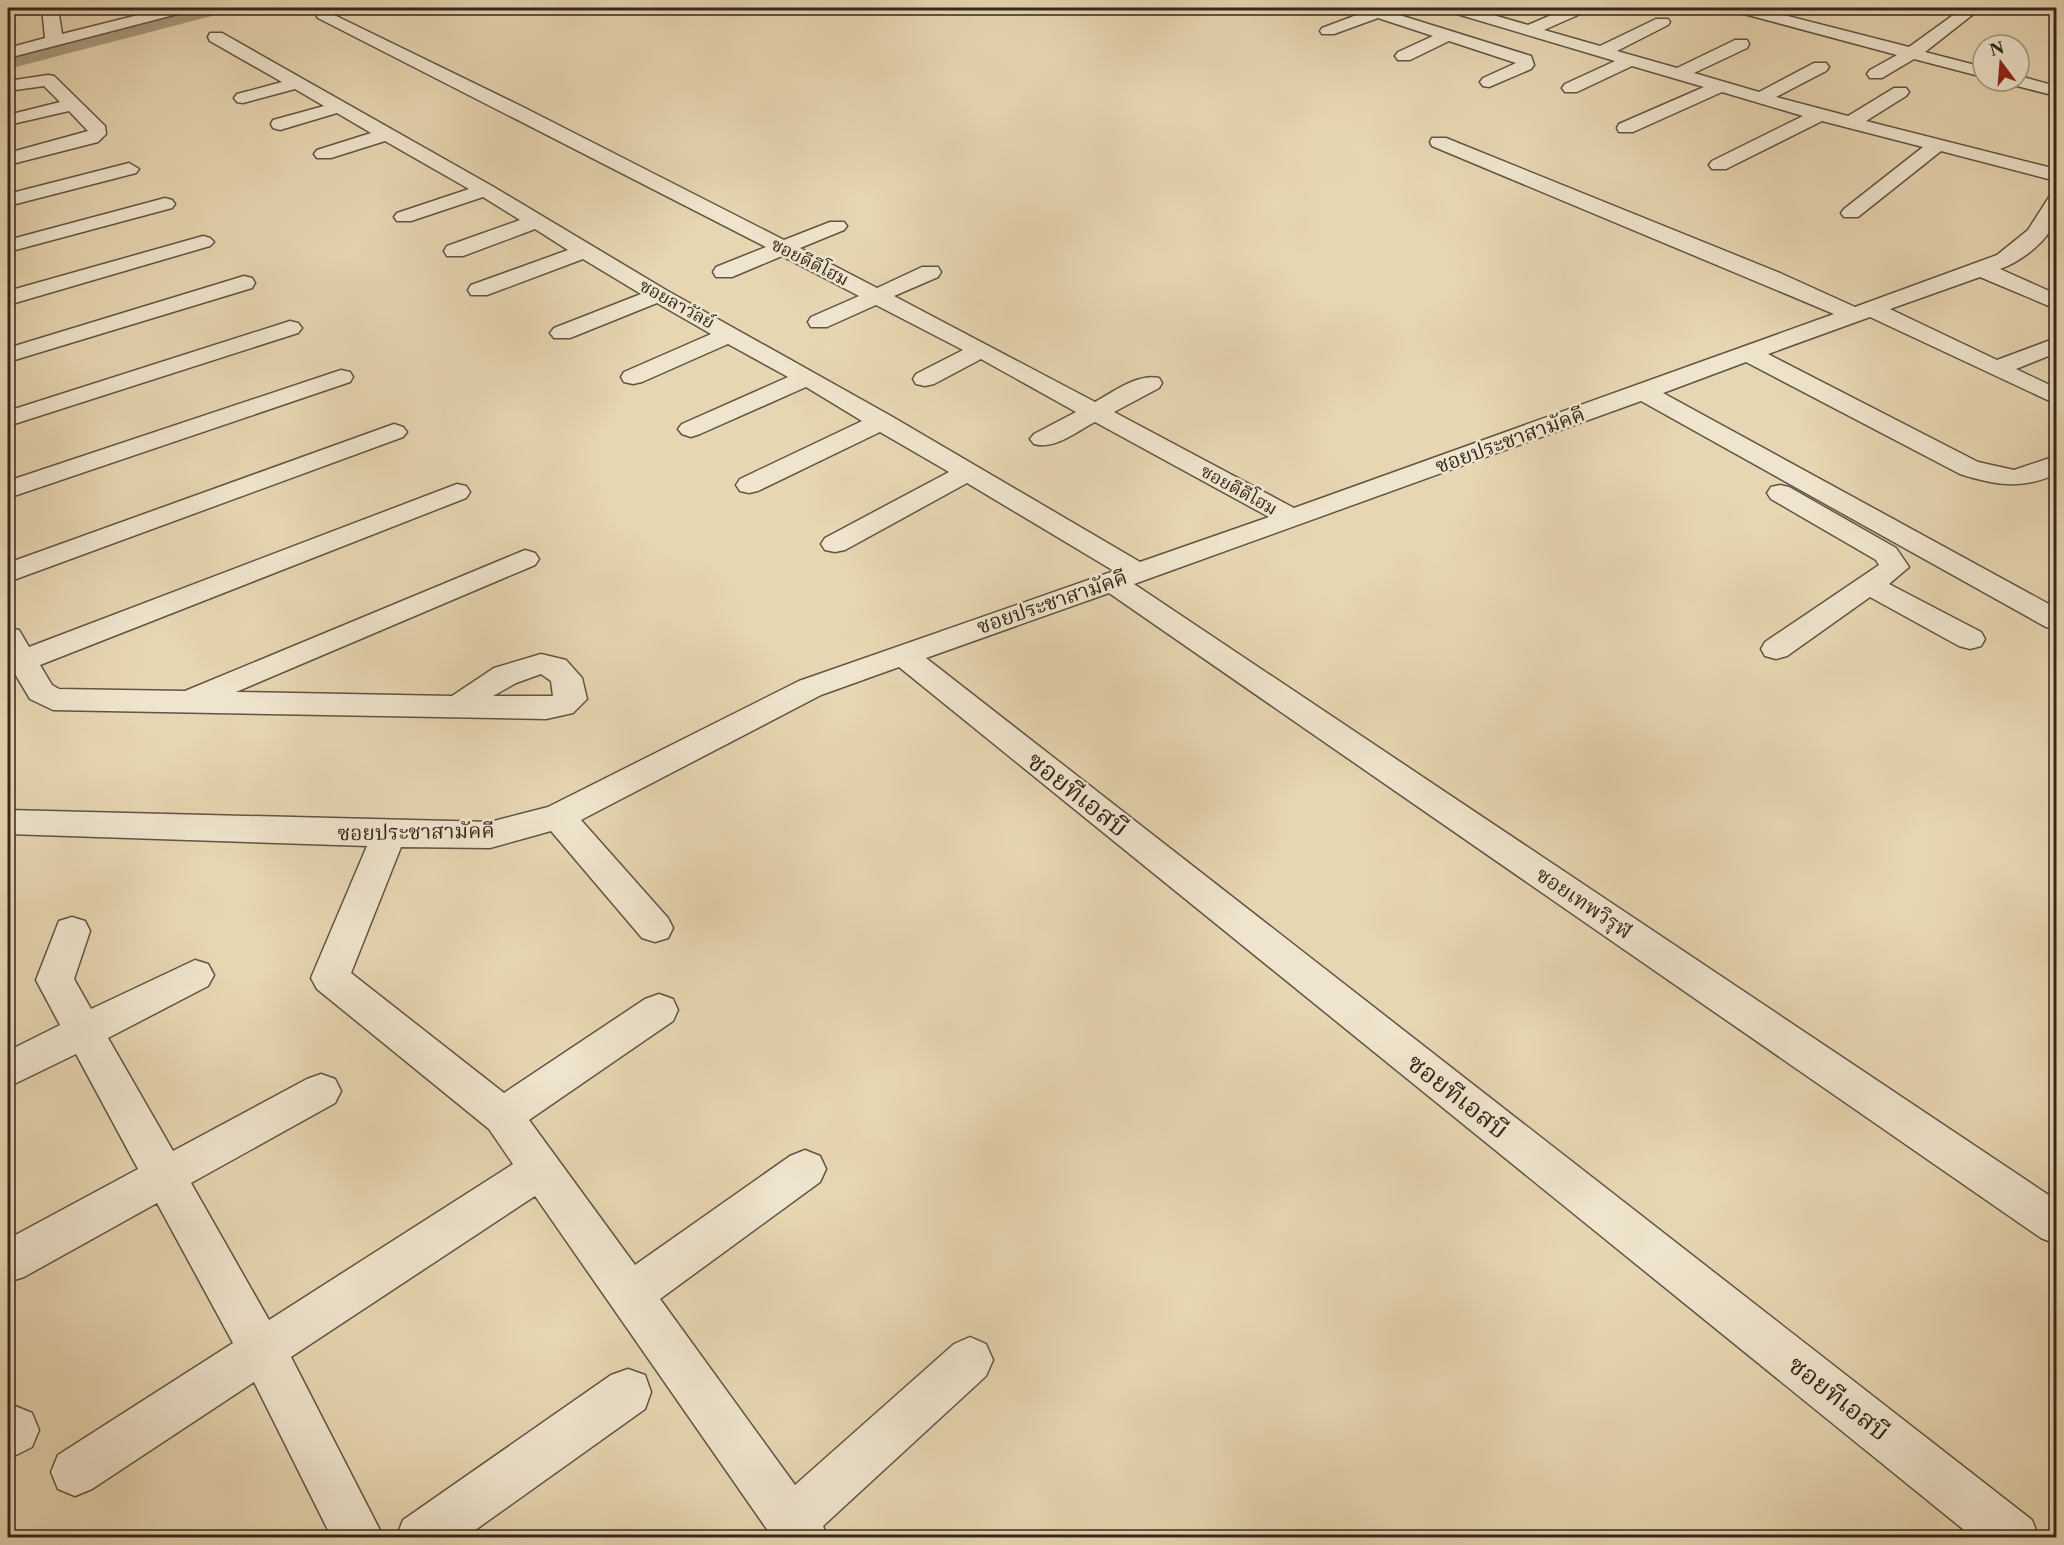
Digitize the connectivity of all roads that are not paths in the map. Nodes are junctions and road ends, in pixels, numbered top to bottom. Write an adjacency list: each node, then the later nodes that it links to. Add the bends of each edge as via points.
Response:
1 (50, 8): 14 (street)
2 (183, 8): 14 (street)
3 (1460, 8): 10 (street)
4 (1581, 8): 10 (street)
5 (1739, 8): 18 (street)
6 (1973, 8): 18 (street)
7 (1369, 10): 11 (street); 12 (street)
8 (324, 15): 62 (street, ซอยดีดีโฮม)
9 (1662, 22): 16 (street)
10 (1529, 30): 16 (street)
11 (1328, 31)
12 (1449, 35): 19 (street); 27 (street, via 1525,60 1525,65)
13 (216, 37): 21 (street, ซอยลาวัลย์)
14 (54, 40): 17 (street)
15 (1741, 44): 25 (street)
16 (1603, 51): 20 (street)
17 (8, 53)
18 (1912, 53): 24 (street); 26 (street)
19 (1404, 56)
20 (1631, 60): 25 (street); 32 (street)
21 (256, 61): 23 (street); 28 (street, ซอยลาวัลย์)
22 (1820, 67): 36 (street)
23 (229, 68)
24 (1971, 69)
25 (1679, 74): 31 (street)
26 (1876, 74)
27 (1489, 82)
28 (295, 84): 35 (street); 38 (street, ซอยลาวัลย์)
29 (2031, 84): 33 (street)
30 (8, 86): 37 (street, via 48,80)
31 (1721, 86): 36 (street); 43 (street)
32 (1570, 88)
33 (2056, 91)
34 (1900, 92): 41 (street)
35 (243, 98)
36 (1761, 98): 39 (street)
37 (72, 105): 40 (street); 48 (street, via 98,130 97,134)
38 (340, 107): 42 (street); 44 (street, ซอยลาวัลย์)
39 (1820, 115): 41 (street); 49 (street)
40 (8, 120)
41 (1850, 123): 46 (street)
42 (280, 124)
43 (1626, 128)
44 (388, 134): 47 (street); 52 (street, ซอยลาวัลย์)
45 (1439, 142): 74 (street)
46 (1937, 145): 51 (street); 56 (street)
47 (324, 154)
48 (8, 159)
49 (1719, 165)
50 (129, 169): 53 (street)
51 (2056, 175)
52 (485, 190): 57 (street); 58 (street, ซอยลาวัลย์)
53 (8, 200)
54 (2056, 201): 65 (street, ซอยประชาสามัคคี, via 2033,240 2005,260)
55 (165, 204): 61 (street)
56 (1851, 213)
57 (404, 217)
58 (538, 221): 63 (street); 64 (street, ซอยลาวัลย์)
59 (837, 226): 62 (street)
60 (203, 242): 72 (street)
61 (8, 246)
62 (783, 248): 66 (street); 71 (street, ซอยดีดีโฮม)
63 (455, 251)
64 (585, 251): 69 (street); 70 (street, ซอยลาวัลย์)
65 (1982, 269): 73 (street); 74 (street, ซอยประชาสามัคคี)
66 (724, 272)
67 (930, 272): 71 (street)
68 (244, 283): 82 (street)
69 (479, 290)
70 (658, 295): 77 (street); 78 (street, ซอยลาวัลย์)
71 (875, 296): 75 (street); 80 (street, ซอยดีดีโฮม)
72 (8, 298)
73 (2056, 302)
74 (1863, 312): 81 (street, ซอยประชาสามัคคี); 83 (street)
75 (819, 322)
76 (290, 328): 92 (street)
77 (562, 333)
78 (731, 334): 85 (street); 86 (street, ซอยลาวัลย์)
79 (2056, 345): 83 (street)
80 (981, 350): 87 (street); 91 (street, ซอยดีดีโฮม)
81 (1749, 354): 89 (street, ซอยประชาสามัคคี); 97 (street, via 1969,468 1996,478 2019,480)
82 (8, 355)
83 (1996, 368): 90 (street)
84 (341, 377): 100 (street)
85 (633, 377)
86 (807, 378): 93 (street, ซอยลาวัลย์); 94 (street)
87 (925, 379)
88 (1150, 383): 91 (street)
89 (1632, 396): 102 (street, ซอยประชาสามัคคี); 107 (street, via 1886,554 1895,567); 108 (street)
90 (2056, 397)
91 (1094, 411): 96 (street); 102 (street, ซอยดีดีโฮม)
92 (8, 419)
93 (882, 421): 98 (street, ซอยลาวัลย์); 99 (street)
94 (691, 429)
95 (394, 432): 105 (street)
96 (1042, 438)
97 (2056, 464)
98 (969, 472): 103 (street); 106 (street, ซอยลาวัลย์)
99 (749, 485)
100 (8, 490)
101 (457, 492): 110 (street)
102 (1292, 518): 106 (street, ซอยประชาสามัคคี)
103 (835, 544)
104 (525, 559): 113 (street)
105 (8, 573)
106 (1124, 577): 112 (street, ซอยประชาสามัคคี); 129 (street, ซอยเทพวิรุฬ)
107 (1869, 585): 109 (street); 111 (street)
108 (2056, 620)
109 (1970, 639)
110 (11, 644): 113 (street, via 41,692 52,699)
111 (1776, 649)
112 (902, 654): 115 (street, ซอยประชาสามัคคี, via 810,688); 139 (street, ซอยทีเอสบี)
113 (184, 702): 114 (street)
114 (459, 706)
115 (558, 817): 117 (street, ซอยประชาสามัคคี, via 490,835); 118 (street)
116 (8, 822): 117 (street, ซอยประชาสามัคคี)
117 (389, 834): 125 (street, via 330,978)
118 (655, 928)
119 (72, 931): 122 (street, via 54,980)
120 (195, 975): 122 (street)
121 (659, 1010): 125 (street)
122 (83, 1031): 123 (street); 128 (street)
123 (8, 1070)
124 (321, 1090): 128 (street)
125 (503, 1116): 126 (street)
126 (541, 1169): 131 (street); 132 (street)
127 (805, 1169): 131 (street)
128 (165, 1176): 130 (street); 132 (street)
129 (2056, 1224)
130 (8, 1262)
131 (630, 1294): 136 (street)
132 (262, 1351): 135 (street); 137 (street)
133 (970, 1360): 136 (street)
134 (628, 1392): 138 (street)
135 (75, 1472)
136 (797, 1529)
137 (359, 1538)
138 (421, 1538)
139 (2014, 1538)

